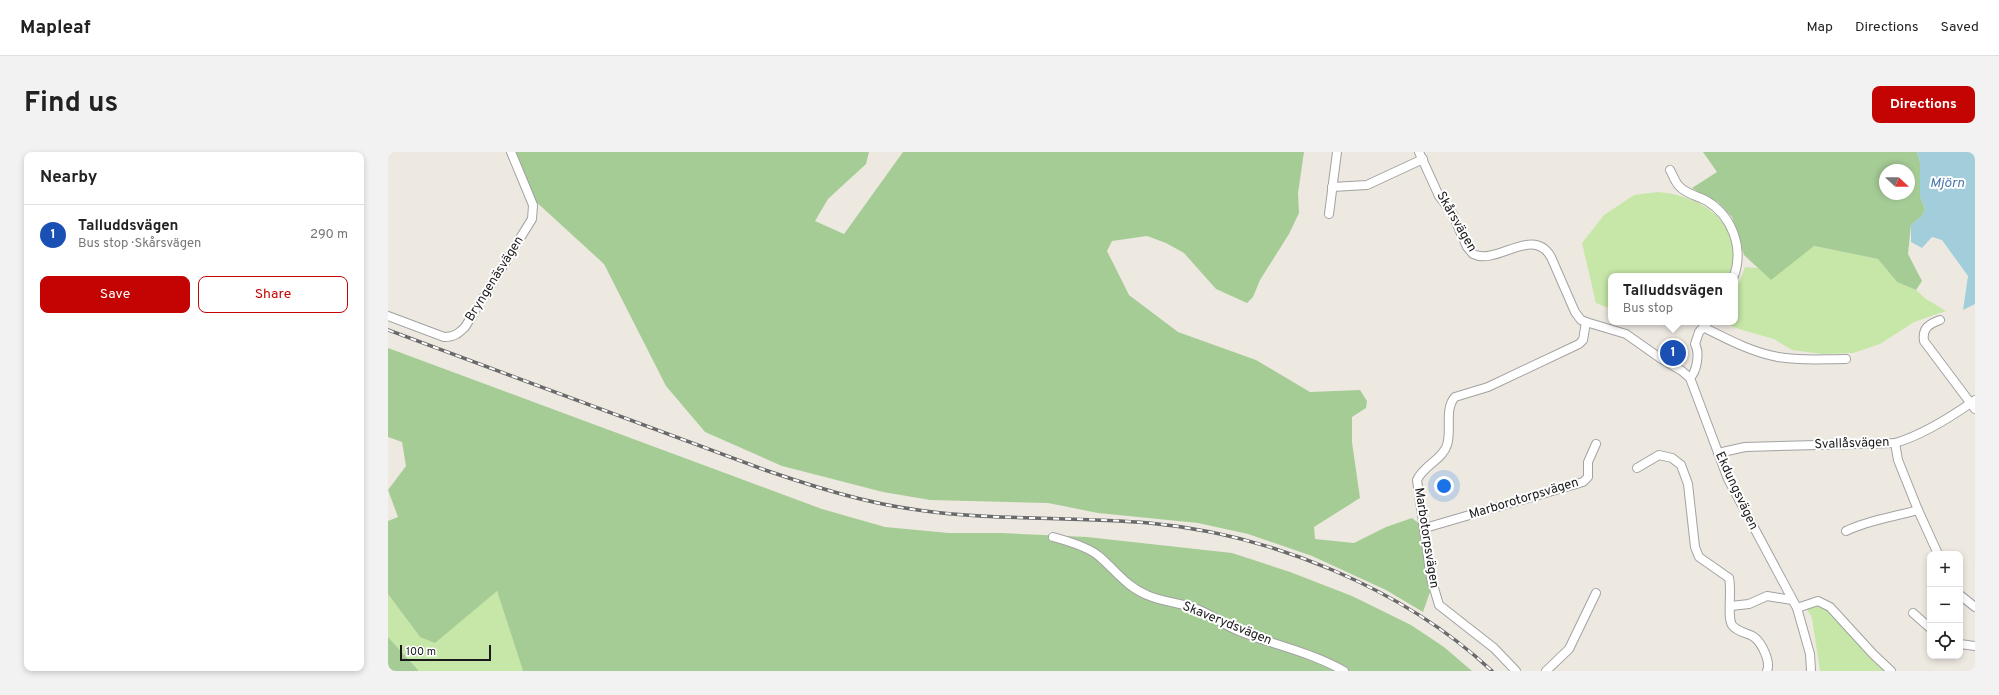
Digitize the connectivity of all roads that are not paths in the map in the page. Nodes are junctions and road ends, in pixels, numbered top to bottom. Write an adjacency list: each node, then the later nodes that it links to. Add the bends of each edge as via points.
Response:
1 (511, 152): 8 (street, Bryngenäsvägen, via 533,205 532,219 465,327 453,337 444,337)
2 (1337, 152): 5 (street)
3 (1421, 156): 5 (street, via 1367,185); 10 (street, Skårsvägen, via 1439,196 1452,213 1467,247 1473,254 1485,257 1528,245 1540,245 1547,249 1575,312)
4 (1670, 170): 7 (street, via 1680,187 1706,200 1728,220 1739,249)
5 (1332, 187): 6 (street)
6 (1329, 214)
7 (1735, 273)
8 (388, 316)
9 (1940, 320): 14 (street, via 1927,326 1924,341)
10 (1586, 322): 13 (street, via 1626,334); 20 (street, Marbotorpsvägen, via 1583,340 1579,344 1488,388 1460,395 1452,401 1447,445 1417,480)
11 (1705, 325): 12 (street, via 1745,347 1778,357); 13 (street, via 1695,344 1696,364)
12 (1846, 359)
13 (1690, 378): 17 (street, Ekdungsvägen)
14 (1974, 404): 15 (street, Svallåsvägen)
15 (1895, 443): 17 (street, Svallåsvägen, via 1745,447); 19 (street, via 1898,460)
16 (1596, 444): 20 (street, Marborotorpsvägen, via 1588,462 1588,478 1584,482)
17 (1718, 454): 26 (street, Ekdungsvägen, via 1738,500)
18 (1637, 468): 27 (street, via 1659,455 1672,458 1682,465 1688,484 1695,547 1704,562 1729,578)
19 (1918, 510): 21 (street, via 1862,524); 23 (street)
20 (1425, 528): 35 (street, Marbotorpsvägen, via 1431,578 1439,606 1490,644)
21 (1846, 531)
22 (1053, 537): 34 (street, Skaverydsvägen, via 1093,552 1130,587 1146,595 1197,609 1241,632 1293,648)
23 (1937, 551)
24 (1596, 593): 36 (street, via 1569,649)
25 (1963, 597): 28 (street)
26 (1792, 600): 27 (street, via 1767,596 1749,604); 29 (street, Ekdungsvägen)
27 (1731, 606): 37 (street, via 1730,620 1733,626 1755,637 1768,661)
28 (1975, 607)
29 (1797, 608): 38 (street, Ekdungsvägen, via 1810,654); 39 (street, via 1818,601 1830,607)
30 (1913, 612): 31 (street)
31 (1927, 625)
32 (1963, 644): 33 (street)
33 (1975, 646)
34 (1344, 671)
35 (1516, 671)
36 (1546, 671)
37 (1768, 671)
38 (1811, 671)
39 (1891, 671)

